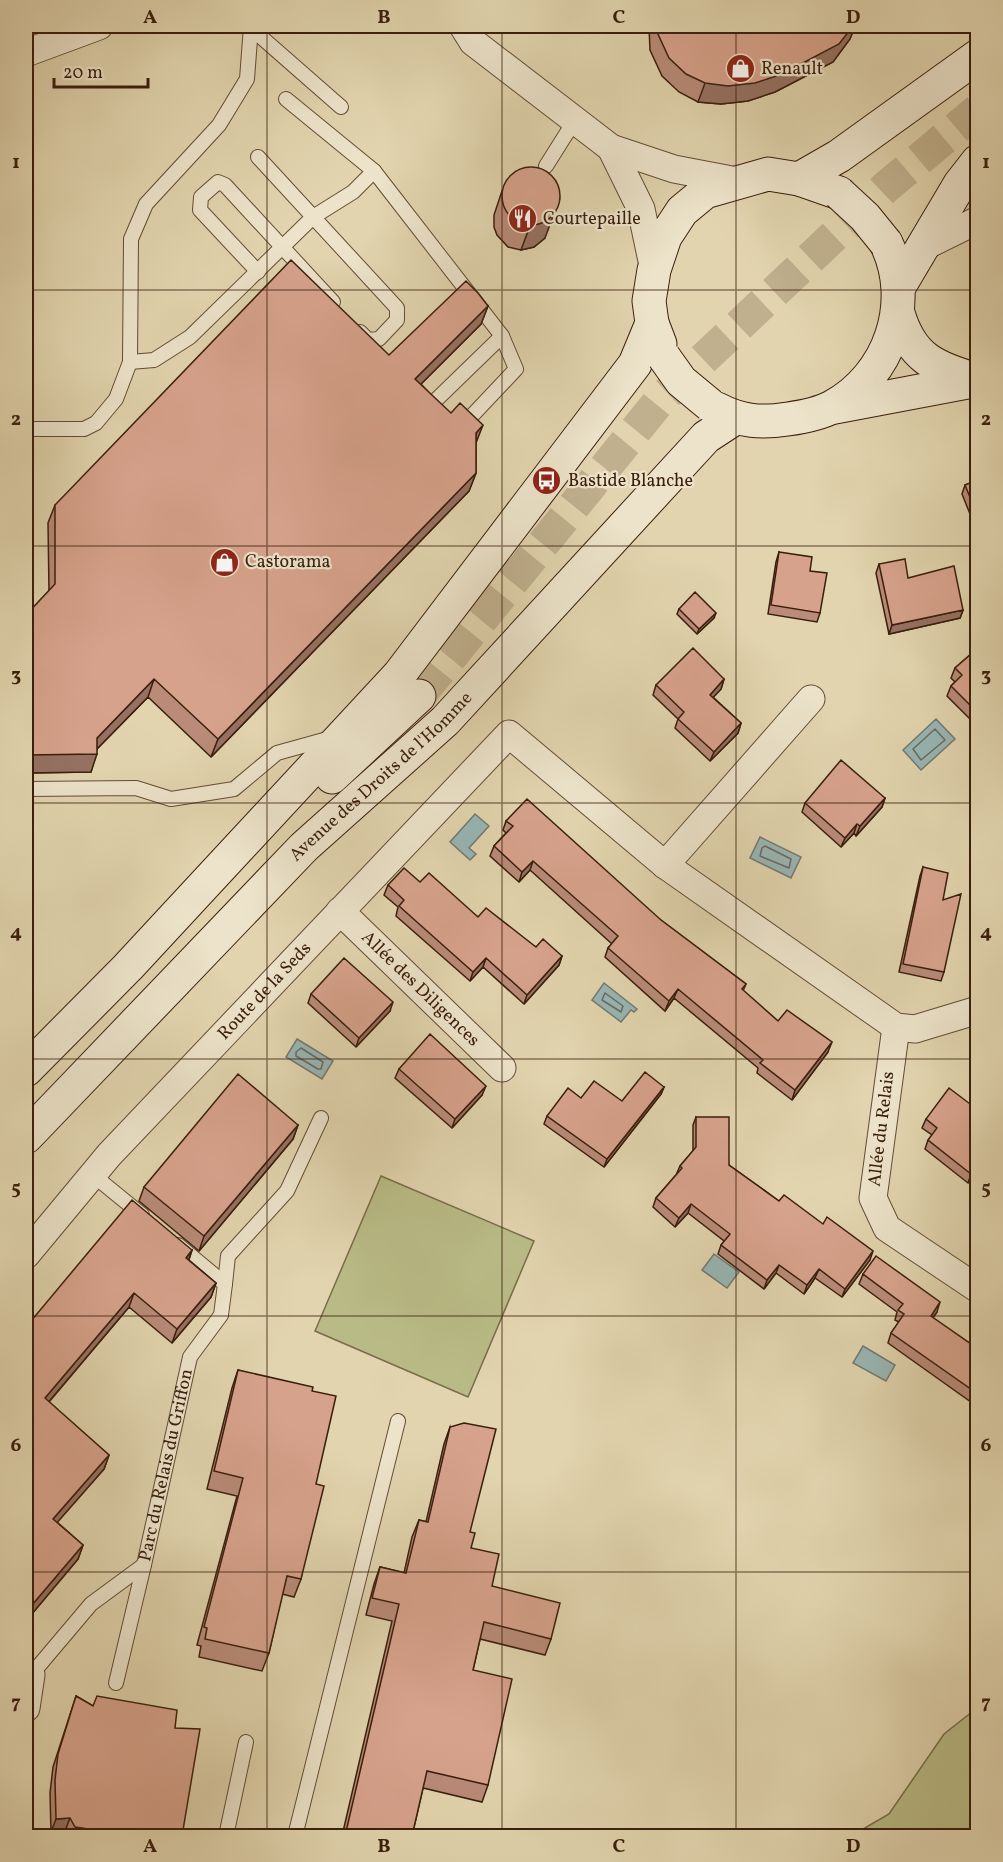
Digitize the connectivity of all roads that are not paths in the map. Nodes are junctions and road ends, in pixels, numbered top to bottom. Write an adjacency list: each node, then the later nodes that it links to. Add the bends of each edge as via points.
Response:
1 (99, 26): 4 (street)
2 (463, 26): 8 (street, via 473,42)
3 (251, 27): 7 (lane); 25 (lane, via 247,79 219,125 146,204 131,239)
4 (26, 52)
5 (978, 56): 14 (main road)
6 (286, 99): 13 (lane)
7 (341, 107)
8 (575, 120): 9 (street); 12 (lane)
9 (611, 148): 15 (street, via 674,169); 20 (street, via 641,209)
10 (258, 157): 16 (lane)
11 (978, 162): 19 (main road)
12 (546, 166)
13 (374, 171): 16 (lane, via 353,192); 24 (lane)
14 (800, 180): 15 (main road, via 768,174); 22 (main road, bridge, via 839,194 866,217 896,262)
15 (737, 181): 20 (main road, via 705,192 682,211 665,237)
16 (313, 217): 18 (lane); 18 (lane, via 397,308 397,320 374,342 368,340)
17 (978, 220): 19 (street)
18 (283, 248): 21 (lane); 21 (lane, via 225,185 218,182 201,196 200,210)
19 (921, 248): 22 (main road)
20 (654, 270): 23 (main road)
21 (258, 272): 25 (lane, via 190,337 154,360)
22 (899, 299): 26 (main road, via 905,335 924,358); 28 (main road, via 885,354 860,387)
23 (652, 323): 29 (main road, bridge, via 664,357 681,381); 33 (main road, via 635,364 399,675)
24 (502, 336): 27 (lane); 30 (lane, via 516,369)
25 (130, 362): 31 (lane, via 116,399 96,423 84,429)
26 (977, 380): 28 (main road)
27 (437, 399)
28 (831, 408): 29 (main road, via 803,417 757,423)
29 (723, 412): 38 (main road, Avenue des Droits de l'Homme, via 706,437 445,721 304,847)
30 (467, 421)
31 (26, 429)
32 (811, 699): 35 (street)
33 (344, 735): 34 (lane, via 277,753 234,789 171,799 136,788); 37 (main road)
34 (26, 789)
35 (665, 865): 36 (street, Route de la Seds, via 509,734); 40 (street)
36 (340, 912): 41 (street, Allée des Diligences); 45 (street, Route de la Seds)
37 (128, 967): 38 (main road, via 419,696); 42 (main road)
38 (160, 996): 44 (main road, Avenue des Droits de l'Homme)
39 (978, 1011): 40 (street, via 915,1029)
40 (896, 1027): 48 (street, Allée du Relais, via 873,1198 887,1228)
41 (502, 1068)
42 (26, 1070)
43 (321, 1118): 47 (lane, Parc du Relais du Griffon, via 286,1191 228,1256)
44 (26, 1137)
45 (93, 1175): 46 (street, Route de la Seds); 47 (lane)
46 (26, 1255)
47 (225, 1284): 50 (lane, Parc du Relais du Griffon, via 221,1315 190,1356)
48 (978, 1288)
49 (398, 1421): 56 (lane)
50 (144, 1565): 51 (lane, Parc du Relais du Griffon, via 91,1604); 52 (lane)
51 (31, 1675): 53 (street, Parc du Relais du Griffon)
52 (116, 1683)
53 (26, 1708)
54 (246, 1742): 55 (lane)
55 (226, 1836)
56 (295, 1836)

